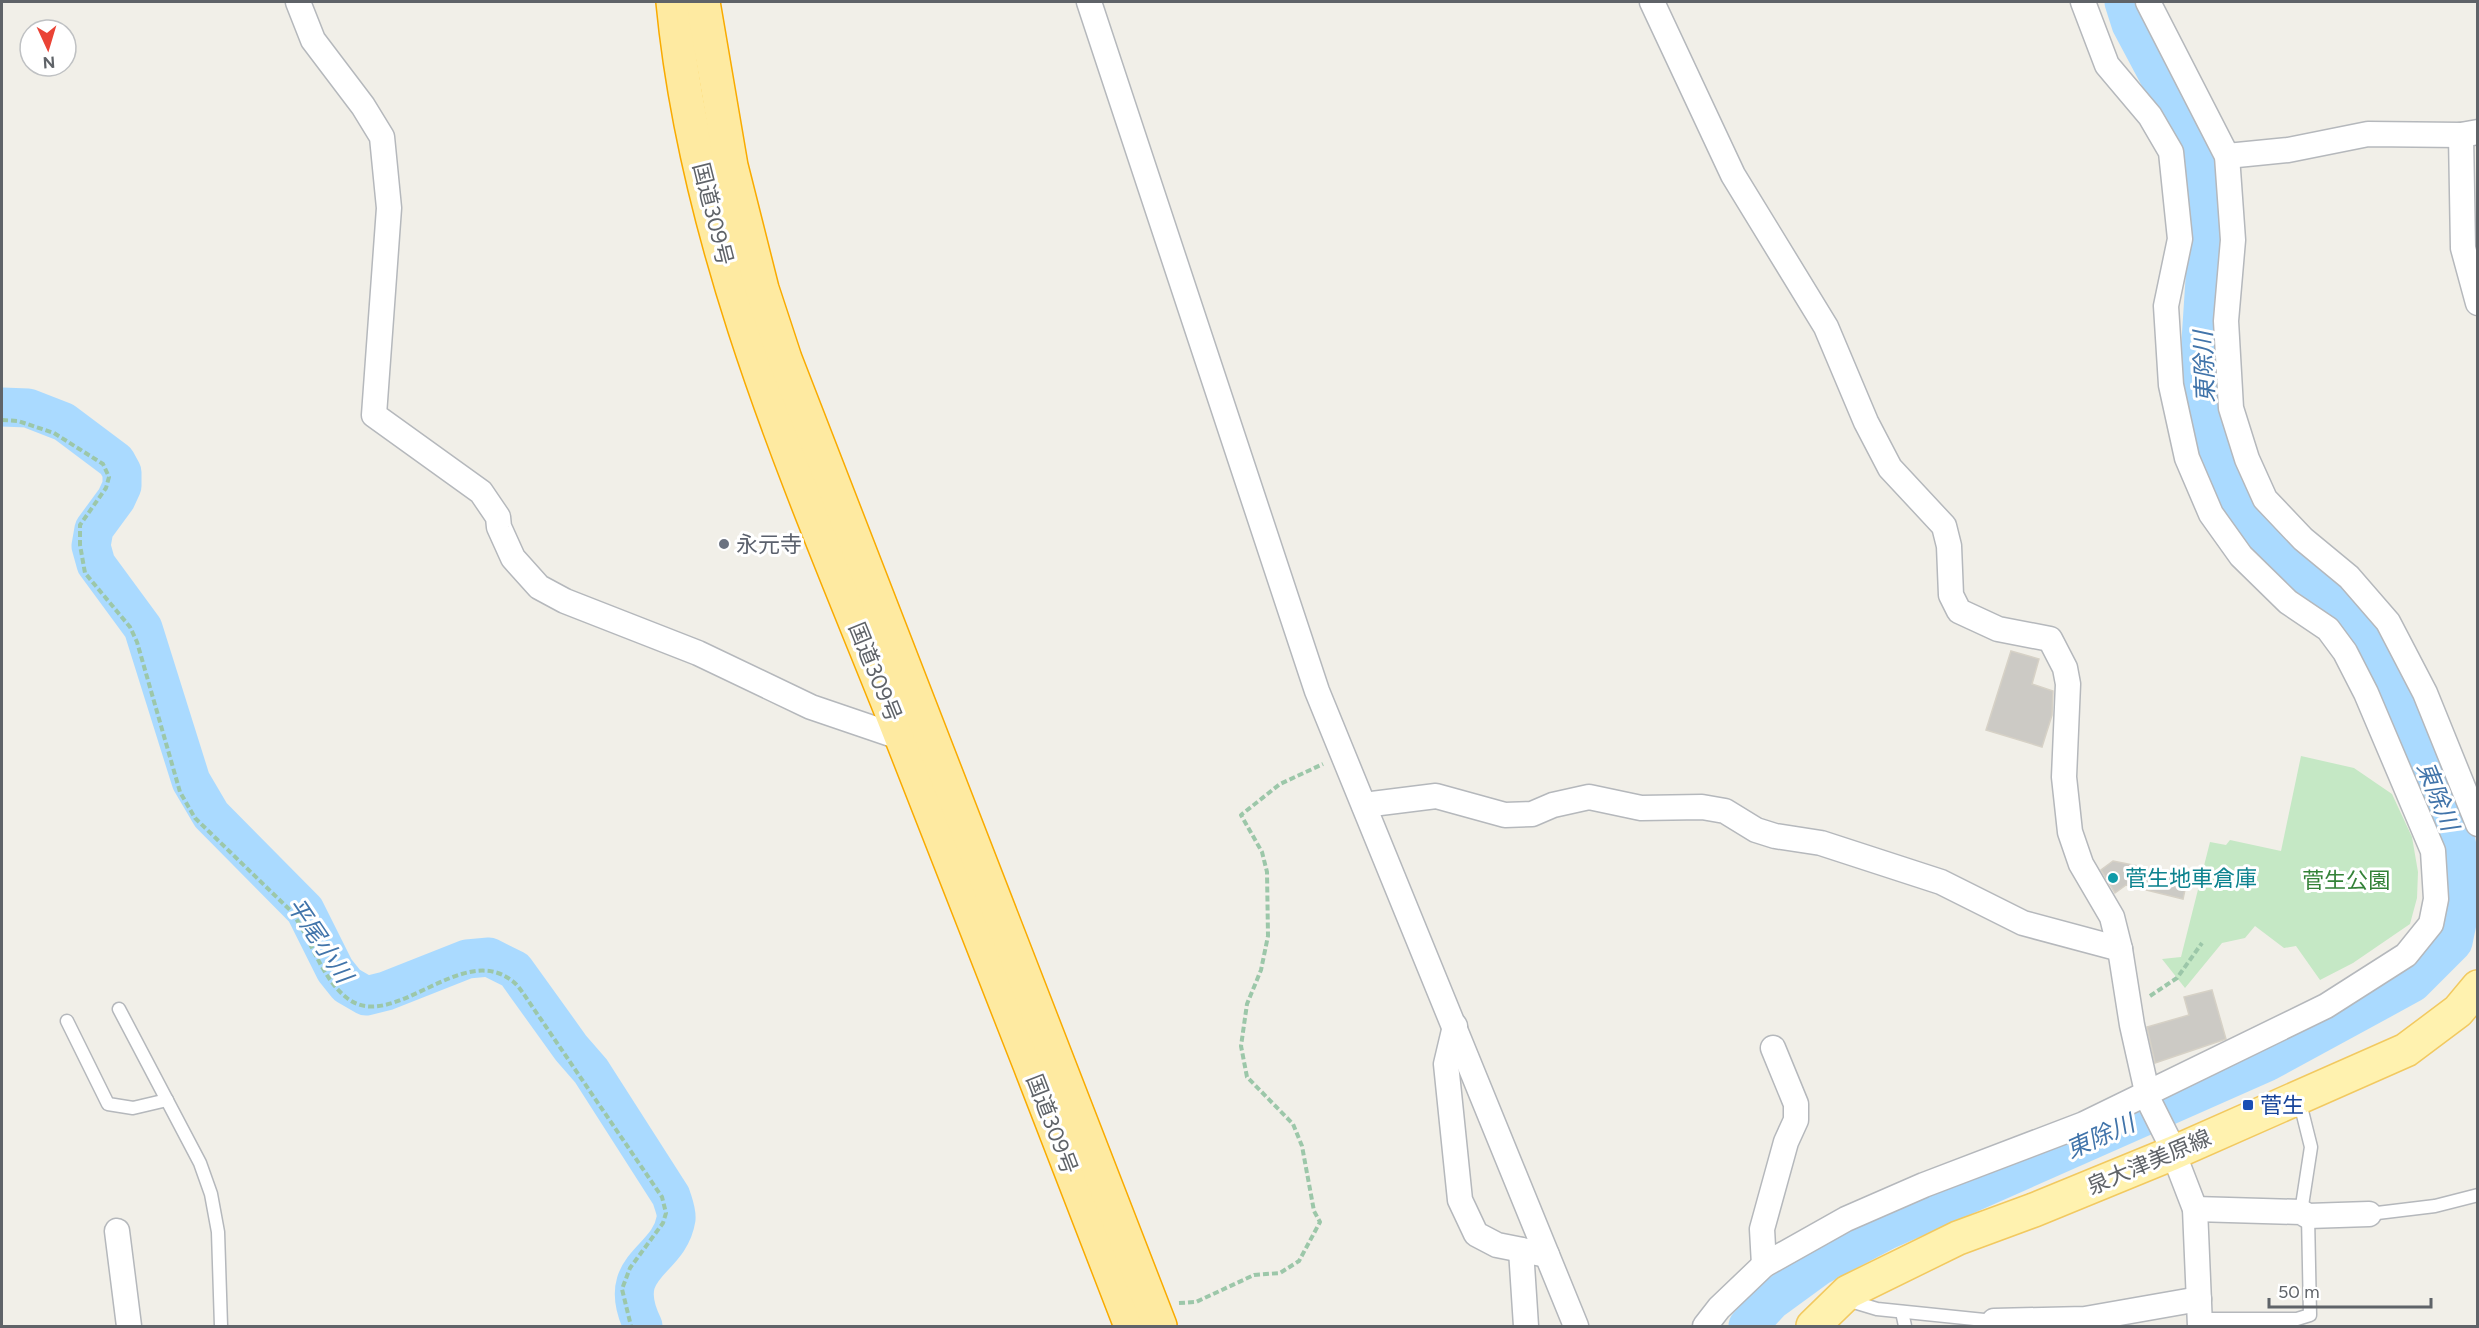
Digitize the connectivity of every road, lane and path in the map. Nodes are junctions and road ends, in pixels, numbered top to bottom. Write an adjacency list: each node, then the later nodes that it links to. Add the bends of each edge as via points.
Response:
1 (298, 2): 12 (street, via 313,40 382,137 389,207 374,415 481,492 498,517 513,558 539,587 698,653 812,707)
2 (673, 2): 12 (highway, 国道309号, via 707,199 779,433)
3 (703, 2): 12 (highway, 国道309号, via 731,166 762,289)
4 (1089, 2): 13 (street, via 1317,691)
5 (1652, 2): 17 (street, via 1733,176 1826,327 1890,468 1944,526 1951,595 1959,611 1998,630 2050,639 2065,668 2068,684 2064,777 2070,832 2081,864 2112,917)
6 (2083, 2): 24 (street, via 2107,65 2150,116 2171,152 2180,238 2166,306 2171,385 2187,458 2211,514 2241,556 2288,602 2328,629 2345,652 2367,693 2433,851 2436,899 2431,924 2406,956 2326,1006)
7 (2148, 2): 9 (street)
8 (2469, 134): 9 (street, via 2368,134 2288,150); 10 (street, via 2463,248)
9 (2227, 156): 15 (street, via 2233,240 2226,321 2231,408 2247,459 2265,499 2303,539 2349,577 2388,622 2426,693)
10 (2478, 303)
11 (2, 420): 44 (path, via 54,433 103,464 109,477 106,488 80,525 85,573 130,627 180,792 195,818 290,910 329,978 346,998 358,1005 388,1004 474,970 510,979 524,993 662,1197 666,1213 663,1223 630,1268 622,1289)
12 (915, 734): 38 (highway, 国道309号); 45 (highway, 国道309号)
13 (1343, 755): 14 (street); 38 (path, via 1280,784 1241,815 1262,852 1267,872 1268,936 1261,970 1246,1004 1241,1046 1247,1077 1293,1124 1320,1222 1299,1261 1280,1273 1254,1275 1196,1302)
14 (1364, 805): 17 (street, via 1436,796 1505,815 1532,814 1589,797 1641,808 1725,810 1756,830 1821,843 1930,878 2023,923); 22 (street)
15 (2478, 824)
16 (2202, 944): 20 (path, via 2177,978)
17 (2120, 949): 20 (street)
18 (2478, 987): 25 (main road, 泉大津美原線, via 2458,1011 2406,1050)
19 (119, 1009): 26 (lane)
20 (2130, 1010): 24 (street)
21 (67, 1021): 26 (lane, via 108,1104 133,1108)
22 (1455, 1026): 33 (street, via 1446,1064 1460,1200 1476,1234 1497,1245); 34 (street)
23 (1773, 1048): 35 (street, via 1796,1104 1796,1120 1762,1229)
24 (2148, 1097): 27 (street); 35 (street, via 1846,1219)
25 (2298, 1098): 27 (main road, 泉大津美原線); 30 (lane, via 2311,1148)
26 (167, 1100): 43 (lane, via 200,1163 211,1194 218,1232)
27 (2170, 1146): 29 (street); 36 (main road, 泉大津美原線, via 2034,1210 1958,1238)
28 (2478, 1196): 31 (lane)
29 (2195, 1209): 30 (street); 39 (street)
30 (2305, 1214): 31 (street); 39 (lane, via 2310,1315 2297,1319)
31 (2369, 1214)
32 (117, 1232): 42 (street)
33 (1521, 1250): 34 (street); 46 (street)
34 (1547, 1255): 47 (street)
35 (1764, 1264): 48 (street)
36 (1842, 1298): 37 (lane); 49 (main road, 泉大津美原線)
37 (1902, 1312): 40 (lane); 50 (lane)
38 (1154, 1313)
39 (2200, 1315): 41 (street)
40 (1994, 1321): 41 (street)
41 (2085, 1323)
42 (129, 1326)
43 (221, 1326)
44 (630, 1326)
45 (1131, 1326)
46 (1526, 1326)
47 (1576, 1326)
48 (1705, 1326)
49 (1813, 1326)
50 (1905, 1326)

